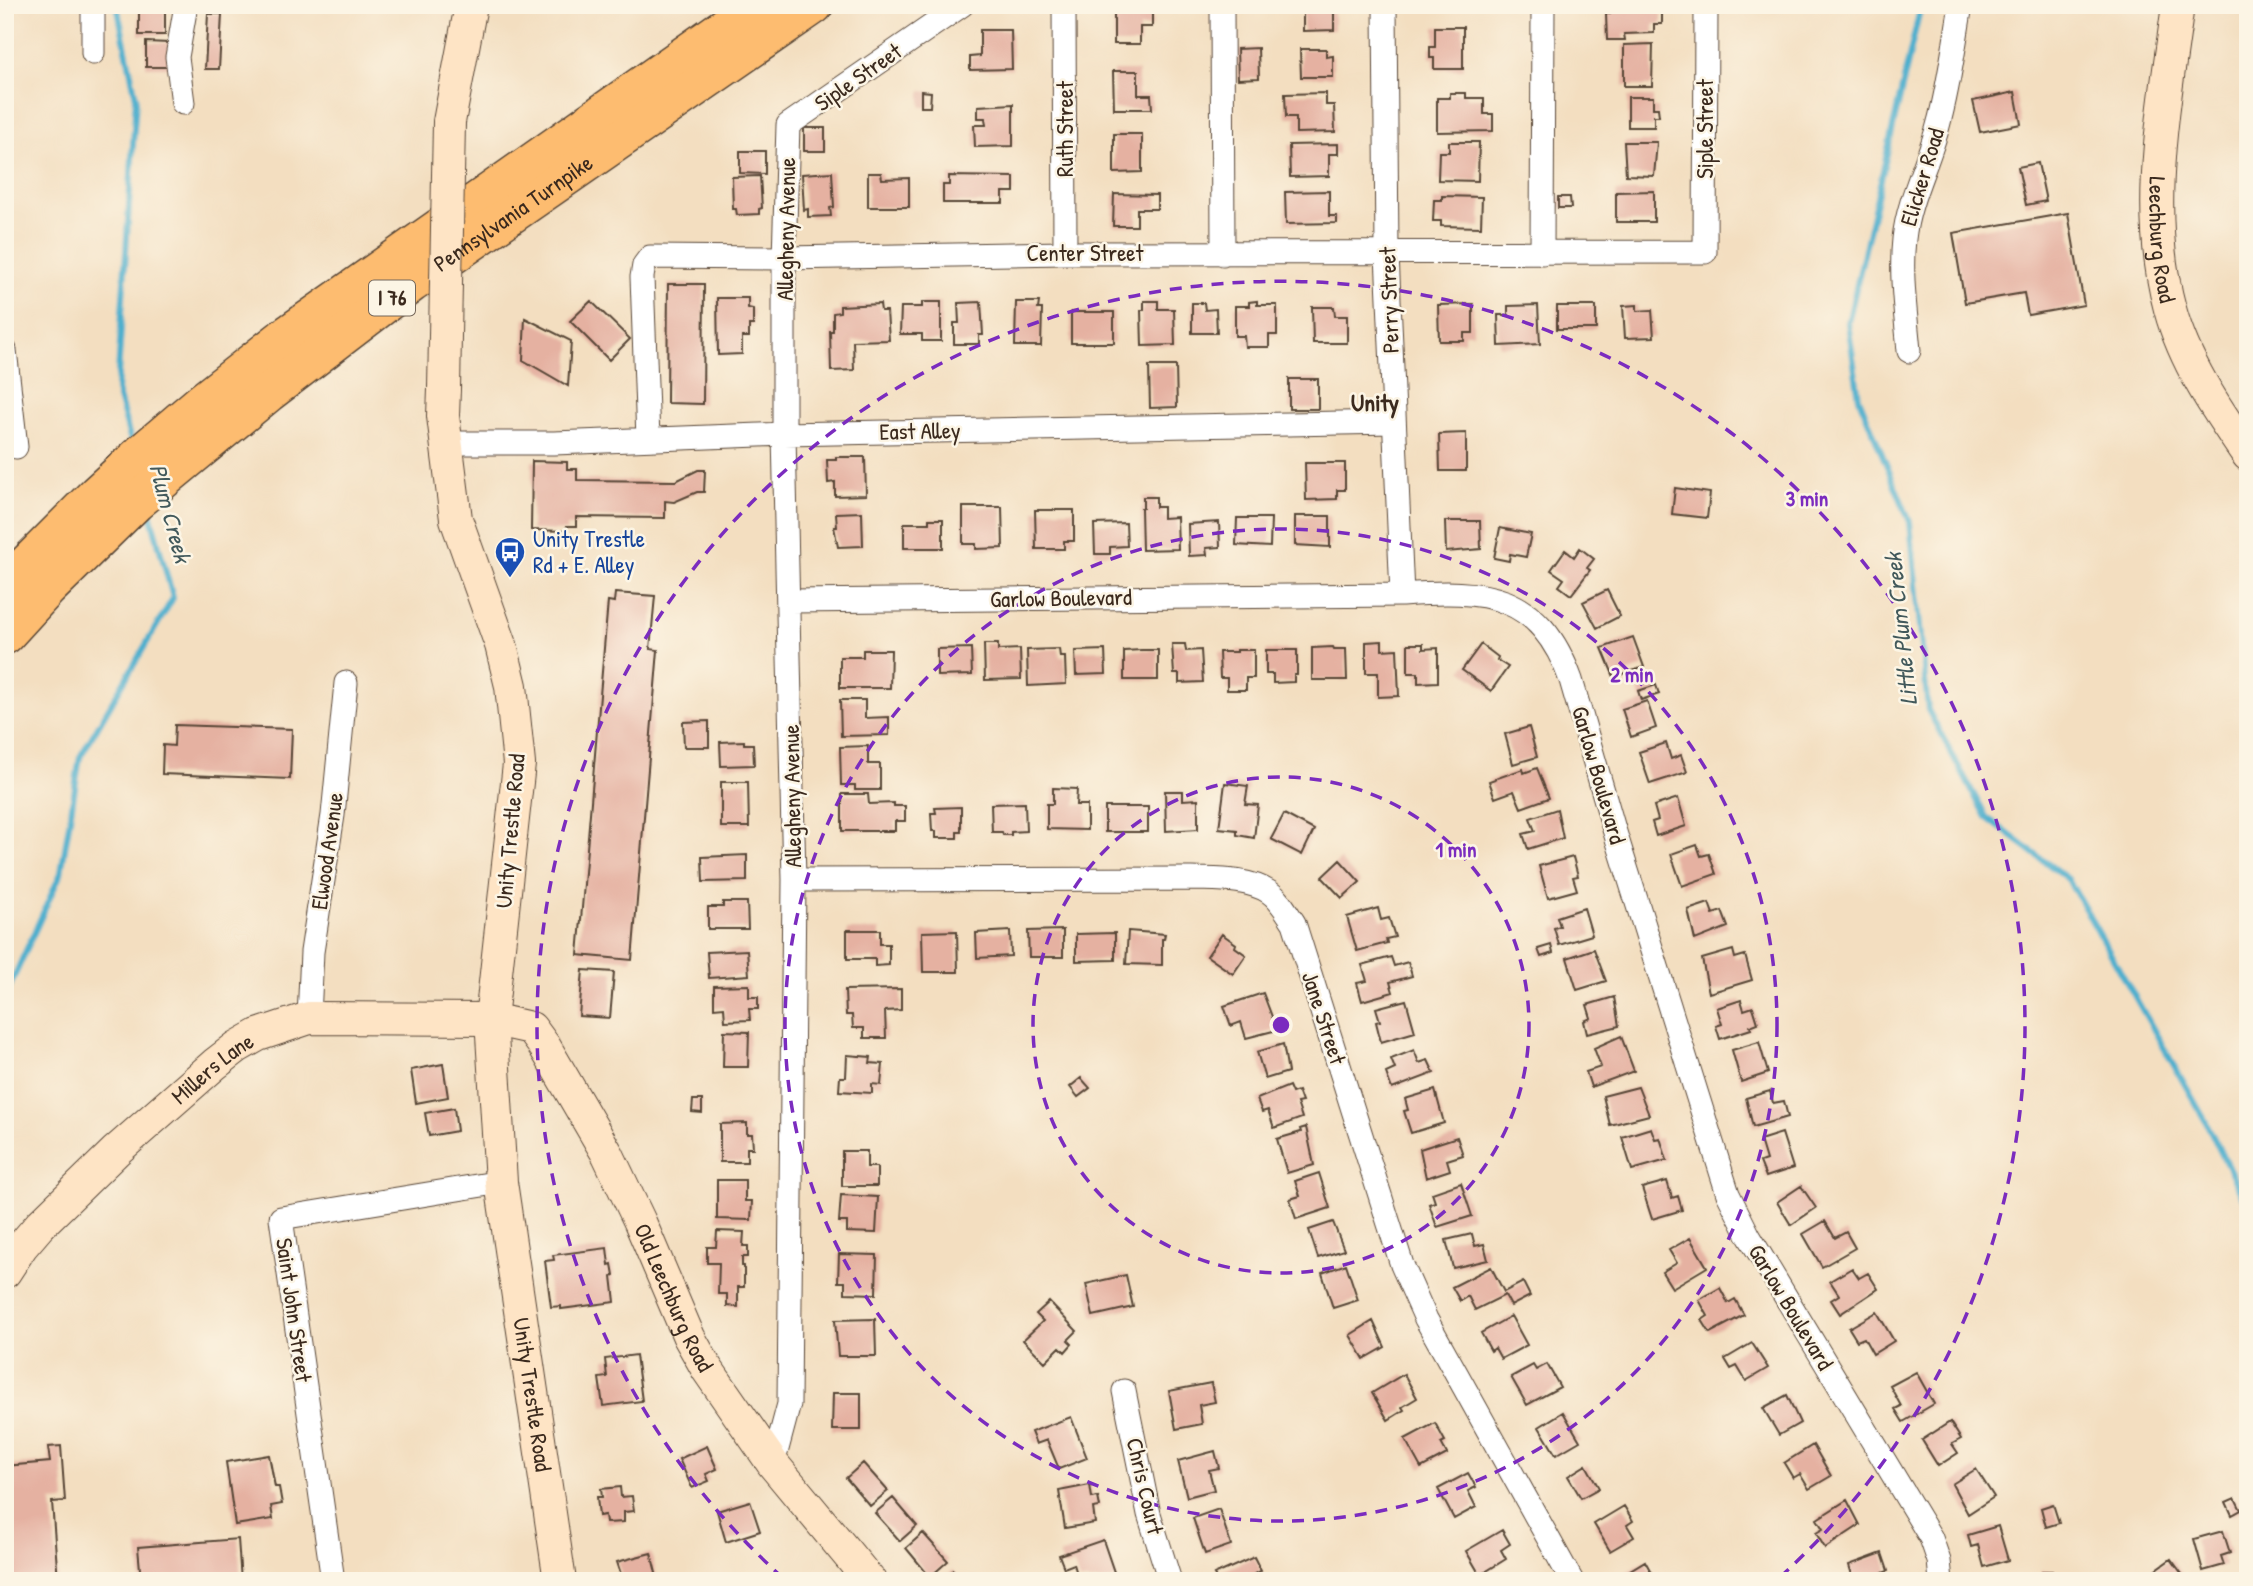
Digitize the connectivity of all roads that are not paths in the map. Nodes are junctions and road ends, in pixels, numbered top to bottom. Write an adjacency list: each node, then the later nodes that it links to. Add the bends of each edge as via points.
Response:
1 (93, 5): 14 (street)
2 (186, 5): 15 (street, via 177,57)
3 (471, 5): 28 (street, Unity Trestle Road, bridge, via 449,122 443,416)
4 (756, 5): 31 (highway, Pennsylvania Turnpike / I 76, via 286,336 133,461)
5 (814, 5): 34 (highway, Pennsylvania Turnpike / I 76, via 411,283 268,393 136,502)
6 (962, 5): 16 (street, Siple Street)
7 (1064, 5): 18 (street, Ruth Street)
8 (1222, 5): 20 (street)
9 (1385, 5): 21 (street, Perry Street)
10 (1543, 5): 19 (street)
11 (1706, 5): 17 (street, Siple Street)
12 (1961, 5): 24 (street, Elicker Road, via 1938,127 1904,240)
13 (2178, 5): 30 (street, Leechburg Road, via 2157,170 2162,270 2184,348)
14 (93, 53)
15 (183, 103)
16 (788, 125): 22 (street, Allegheny Avenue)
17 (1705, 252): 19 (street, Center Street)
18 (1065, 253): 20 (street, Center Street); 22 (street, Center Street)
19 (1542, 253): 21 (street, Center Street)
20 (1223, 254): 21 (street, Center Street)
21 (1387, 254): 25 (street, Perry Street)
22 (784, 258): 26 (street, Allegheny Avenue); 27 (street, Center Street, via 650,257 642,277)
23 (5, 350): 29 (street)
24 (1909, 351)
25 (1394, 422): 26 (street, East Alley); 32 (street, Perry Street)
26 (784, 434): 27 (street, East Alley); 33 (street, Allegheny Avenue)
27 (648, 439): 28 (street, East Alley)
28 (447, 443): 38 (street, Unity Trestle Road, via 456,519 511,686 519,764)
29 (16, 447)
30 (2248, 455)
31 (5, 586)
32 (1402, 595): 33 (street, Garlow Boulevard); 48 (street, Garlow Boulevard, via 1482,594 1517,608 1529,613 1545,631 1564,661 1728,1194 1931,1538)
33 (789, 601): 36 (street, Allegheny Avenue)
34 (5, 635)
35 (346, 683): 37 (street, Elwood Avenue, via 333,815 312,952)
36 (794, 880): 42 (street, Allegheny Avenue, via 789,1404); 47 (street, Jane Street, via 1192,879 1244,882 1270,892 1294,923 1402,1265 1426,1319)
37 (309, 1018): 38 (street, Millers Lane); 40 (street, Millers Lane, via 258,1035 215,1064 40,1225)
38 (491, 1019): 39 (street, Unity Trestle Road); 42 (street, Old Leechburg Road, via 531,1028 545,1047 608,1155 707,1370)
39 (501, 1182): 43 (street, Saint John Street, via 281,1218); 44 (street, Unity Trestle Road)
40 (5, 1272)
41 (1124, 1391): 46 (street, Chris Court, via 1149,1514)
42 (773, 1464): 45 (street, Old Leechburg Road)
43 (332, 1581)
44 (560, 1581)
45 (870, 1581)
46 (1170, 1581)
47 (1572, 1581)
48 (1941, 1581)

